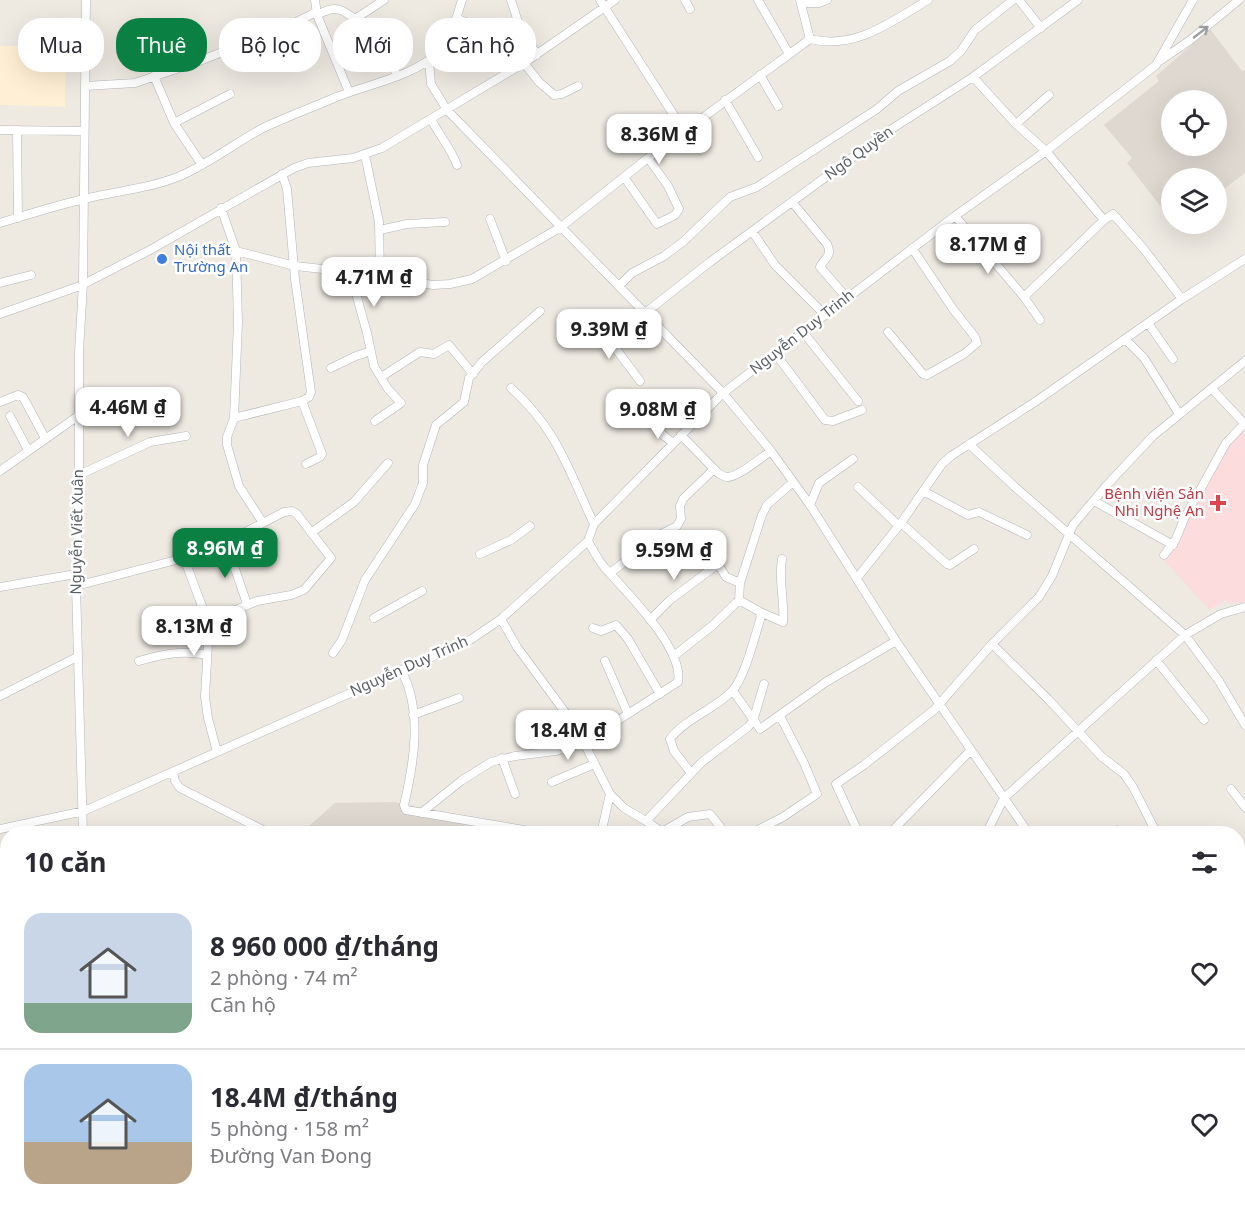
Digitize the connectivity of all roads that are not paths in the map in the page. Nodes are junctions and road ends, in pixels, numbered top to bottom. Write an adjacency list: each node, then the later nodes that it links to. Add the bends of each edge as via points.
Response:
1 (86, 0): 39 (street, Nguyễn Viết Xuân)
2 (315, 0): 20 (street)
3 (384, 0): 23 (street)
4 (462, 0): 24 (street)
5 (511, 0): 28 (street, via 519,24)
6 (615, 0): 18 (street)
7 (685, 0): 19 (street)
8 (758, 0): 27 (street)
9 (827, 0): 17 (street)
10 (928, 0): 26 (street, via 868,35 845,42)
11 (1014, 0): 84 (street, via 975,30 950,61 898,91 878,109 757,187 730,197 684,241 632,273)
12 (1019, 0): 25 (street)
13 (1078, 0): 25 (street, Ngô Quyền)
14 (1185, 0): 21 (street)
15 (1193, 0): 21 (street, Nguyễn Duy Trinh)
16 (1239, 0): 29 (street, one-way to 16)
17 (800, 2): 26 (street)
18 (602, 4): 28 (street); 53 (street)
19 (690, 9)
20 (317, 14): 22 (street, via 337,9); 36 (street); 41 (street)
21 (1186, 14): 29 (street, Nguyễn Duy Trinh)
22 (353, 18)
23 (357, 18)
24 (456, 18)
25 (1041, 28): 38 (street, Ngô Quyền)
26 (810, 39): 27 (street)
27 (789, 54): 35 (street)
28 (537, 55)
29 (1160, 60): 54 (street, Nguyễn Duy Trinh)
30 (425, 62): 37 (street)
31 (396, 72): 37 (street)
32 (430, 72): 46 (street, via 431,84)
33 (509, 72): 46 (street)
34 (528, 72): 40 (street, via 554,95)
35 (760, 75): 44 (street); 45 (street)
36 (154, 76): 39 (street, via 135,83); 48 (street)
37 (398, 76): 41 (street)
38 (973, 77): 49 (street); 63 (street, Ngô Quyền, via 910,115)
39 (85, 86): 52 (street, Nguyễn Viết Xuân)
40 (578, 86)
41 (349, 92): 58 (street, via 264,128)
42 (230, 94): 48 (street)
43 (1049, 95): 49 (street)
44 (725, 100): 53 (street); 56 (street)
45 (778, 105)
46 (447, 110): 47 (street); 71 (street)
47 (431, 119): 55 (street); 59 (street)
48 (174, 123): 58 (street)
49 (1016, 124): 54 (street)
50 (0, 130): 51 (street)
51 (17, 130): 52 (street); 66 (street)
52 (84, 131): 62 (street, Nguyễn Viết Xuân)
53 (684, 131): 57 (street)
54 (1046, 151): 65 (street, Nguyễn Duy Trinh); 68 (street)
55 (365, 155): 60 (street, via 309,163); 72 (street)
56 (758, 157)
57 (648, 158): 61 (street); 61 (street, via 668,186 678,212 657,224)
58 (202, 165): 62 (street, via 156,183)
59 (457, 165)
60 (282, 174): 64 (street); 78 (street)
61 (624, 177): 71 (street)
62 (84, 199): 66 (street); 83 (street, Nguyễn Viết Xuân)
63 (792, 202): 73 (street, Ngô Quyền); 86 (street, via 827,244 829,256 820,267)
64 (222, 208): 75 (street); 83 (street)
65 (954, 216): 74 (street, Nguyễn Duy Trinh); 85 (street)
66 (18, 218): 70 (street)
67 (490, 219): 77 (street)
68 (1104, 220): 85 (street); 87 (street, via 1113,214)
69 (445, 222): 72 (street)
70 (0, 223)
71 (561, 227): 77 (street); 84 (street)
72 (380, 230): 81 (street)
73 (752, 231): 89 (street, Ngô Quyền); 91 (street, via 775,265)
74 (912, 248): 86 (street, Nguyễn Duy Trinh); 96 (street, via 977,343 927,375)
75 (236, 251): 78 (street); 117 (street)
76 (1245, 259): 87 (street)
77 (506, 261): 81 (street, via 472,279 450,284)
78 (295, 266): 79 (street); 109 (street, via 311,387 309,396)
79 (350, 272): 81 (street); 98 (street)
80 (31, 275): 82 (street)
81 (380, 276)
82 (0, 283)
83 (83, 284): 90 (street); 116 (street, Nguyễn Viết Xuân)
84 (619, 286): 89 (street)
85 (1024, 297): 92 (street)
86 (847, 298): 91 (street, Nguyễn Duy Trinh)
87 (1182, 299): 93 (street)
88 (540, 311): 103 (street)
89 (645, 313): 108 (street)
90 (0, 314)
91 (825, 315): 95 (street, Nguyễn Duy Trinh)
92 (1040, 320)
93 (1148, 323): 97 (street); 100 (street)
94 (606, 324): 105 (street, via 614,345)
95 (803, 332): 99 (street, Nguyễn Duy Trinh); 110 (street)
96 (888, 332)
97 (1125, 339): 114 (street, via 1144,358); 124 (street)
98 (371, 351): 102 (street); 104 (street)
99 (776, 354): 108 (street, Nguyễn Duy Trinh); 113 (street, via 825,420 833,421)
100 (1173, 358)
101 (1245, 361): 107 (street)
102 (331, 368)
103 (472, 374): 104 (street, via 449,345 434,354 420,352); 174 (street, via 464,402 436,424 415,504 365,580 342,640)
104 (381, 377): 118 (street, via 401,403)
105 (640, 381)
106 (511, 388): 139 (street, via 551,432)
107 (1212, 389): 114 (street); 119 (street)
108 (723, 393): 120 (street, Nguyễn Duy Trinh); 126 (street)
109 (302, 401): 117 (street); 129 (street, via 322,454)
110 (858, 401)
111 (0, 402): 122 (street, via 18,395 23,397)
112 (642, 409): 123 (street)
113 (862, 410)
114 (1179, 414): 136 (street)
115 (10, 416): 125 (street)
116 (78, 416): 122 (street); 132 (street, Nguyễn Viết Xuân)
117 (234, 418): 138 (street, via 227,436 231,461 239,486)
118 (375, 421)
119 (1245, 424): 147 (street, via 1226,443 1212,466)
120 (681, 435): 123 (street, Nguyễn Duy Trinh); 130 (street)
121 (186, 436): 132 (street, via 150,442)
122 (45, 438): 125 (street)
123 (673, 443): 139 (street, Nguyễn Duy Trinh)
124 (969, 444): 135 (street, via 942,464); 143 (street)
125 (28, 450): 131 (street)
126 (771, 451): 130 (street, via 730,477); 133 (street)
127 (853, 459): 137 (street, via 819,483)
128 (388, 463): 142 (street, via 354,502)
129 (306, 464)
130 (714, 469): 155 (street, via 685,495 677,526)
131 (0, 471)
132 (79, 475): 156 (street, Nguyễn Viết Xuân)
133 (793, 482): 137 (street); 158 (street, via 767,505)
134 (858, 487): 140 (street)
135 (923, 491): 140 (street); 144 (street, via 968,515 978,512)
136 (1094, 501): 143 (street); 147 (street)
137 (810, 505): 157 (street)
138 (262, 523): 142 (street, via 292,511); 146 (street)
139 (594, 524): 145 (street, Nguyễn Duy Trinh)
140 (900, 524): 148 (street, via 947,564); 157 (street)
141 (530, 525): 150 (street, via 511,540)
142 (311, 533): 163 (street, via 331,558 308,587 291,595)
143 (1068, 534): 171 (street); 173 (street, via 1052,576 1039,597)
144 (1026, 535)
145 (588, 541): 155 (street); 167 (street, Nguyễn Duy Trinh)
146 (223, 544): 152 (street); 163 (street)
147 (1173, 545): 151 (street)
148 (974, 549)
149 (711, 553): 154 (street)
150 (480, 554)
151 (1164, 555)
152 (184, 558): 160 (street); 169 (street)
153 (782, 559): 165 (street, via 783,622)
154 (718, 564): 158 (street, via 726,577); 168 (street)
155 (610, 573): 168 (street)
156 (76, 574): 159 (street); 160 (street, Nguyễn Viết Xuân)
157 (857, 578): 172 (street)
158 (740, 583): 162 (street)
159 (0, 586)
160 (76, 586): 177 (street, Nguyễn Viết Xuân)
161 (422, 591): 166 (street)
162 (739, 600): 165 (street); 176 (street)
163 (247, 604): 169 (street)
164 (1245, 607): 171 (street, via 1221,614)
165 (762, 613): 183 (street)
166 (374, 618)
167 (501, 619): 181 (street, Nguyễn Duy Trinh, via 470,640); 195 (street)
168 (650, 620): 176 (street)
169 (208, 622): 175 (street)
170 (593, 628): 184 (street, via 601,631 616,625)
171 (1185, 635): 178 (street); 193 (street)
172 (897, 641): 187 (street); 190 (street, via 826,682)
173 (992, 644): 187 (street); 194 (street)
174 (333, 653)
175 (207, 655): 179 (street, via 161,654); 197 (street, via 206,707)
176 (675, 655): 184 (street, via 678,682)
177 (77, 657): 185 (street); 208 (street, Nguyễn Viết Xuân)
178 (1156, 660): 191 (street); 194 (street)
179 (139, 661)
180 (605, 661): 188 (street)
181 (401, 670): 189 (street); 197 (street, Nguyễn Duy Trinh)
182 (764, 684): 192 (street)
183 (733, 691): 192 (street); 201 (street, via 670,739 674,751)
184 (660, 694): 188 (street)
185 (0, 696)
186 (459, 698): 189 (street)
187 (939, 702): 196 (street); 220 (street, via 934,710 836,784)
188 (628, 714): 195 (street)
189 (413, 715): 209 (street, via 414,749 404,805 406,810)
190 (780, 717): 192 (street, via 760,729); 219 (street, via 817,794)
191 (1204, 720)
192 (753, 721): 201 (street)
193 (1245, 725)
194 (1077, 732): 206 (street); 224 (street, via 1128,779)
195 (584, 742): 198 (street); 199 (street)
196 (971, 750): 206 (street); 221 (street)
197 (217, 752): 200 (street, Nguyễn Duy Trinh)
198 (502, 758): 204 (street); 209 (street, via 482,767)
199 (594, 764): 202 (street); 205 (street)
200 (173, 772): 208 (street, Nguyễn Duy Trinh); 213 (street, via 180,788)
201 (692, 773): 210 (street)
202 (552, 782)
203 (1231, 789): 207 (street)
204 (516, 794)
205 (610, 794): 210 (street); 215 (street)
206 (1004, 798): 222 (street); 223 (street)
207 (1245, 807)
208 (84, 812): 211 (street, Nguyễn Duy Trinh); 212 (street, Nguyễn Viết Xuân)
209 (421, 813): 214 (street)
210 (646, 821): 216 (street)
211 (15, 826)
212 (83, 826)
213 (255, 826)
214 (500, 826)
215 (604, 826)
216 (653, 826)
217 (674, 826): 218 (street, via 688,817 710,814)
218 (720, 826)
219 (772, 826)
220 (855, 826)
221 (897, 826)
222 (990, 826)
223 (1023, 826)
224 (1153, 826)

